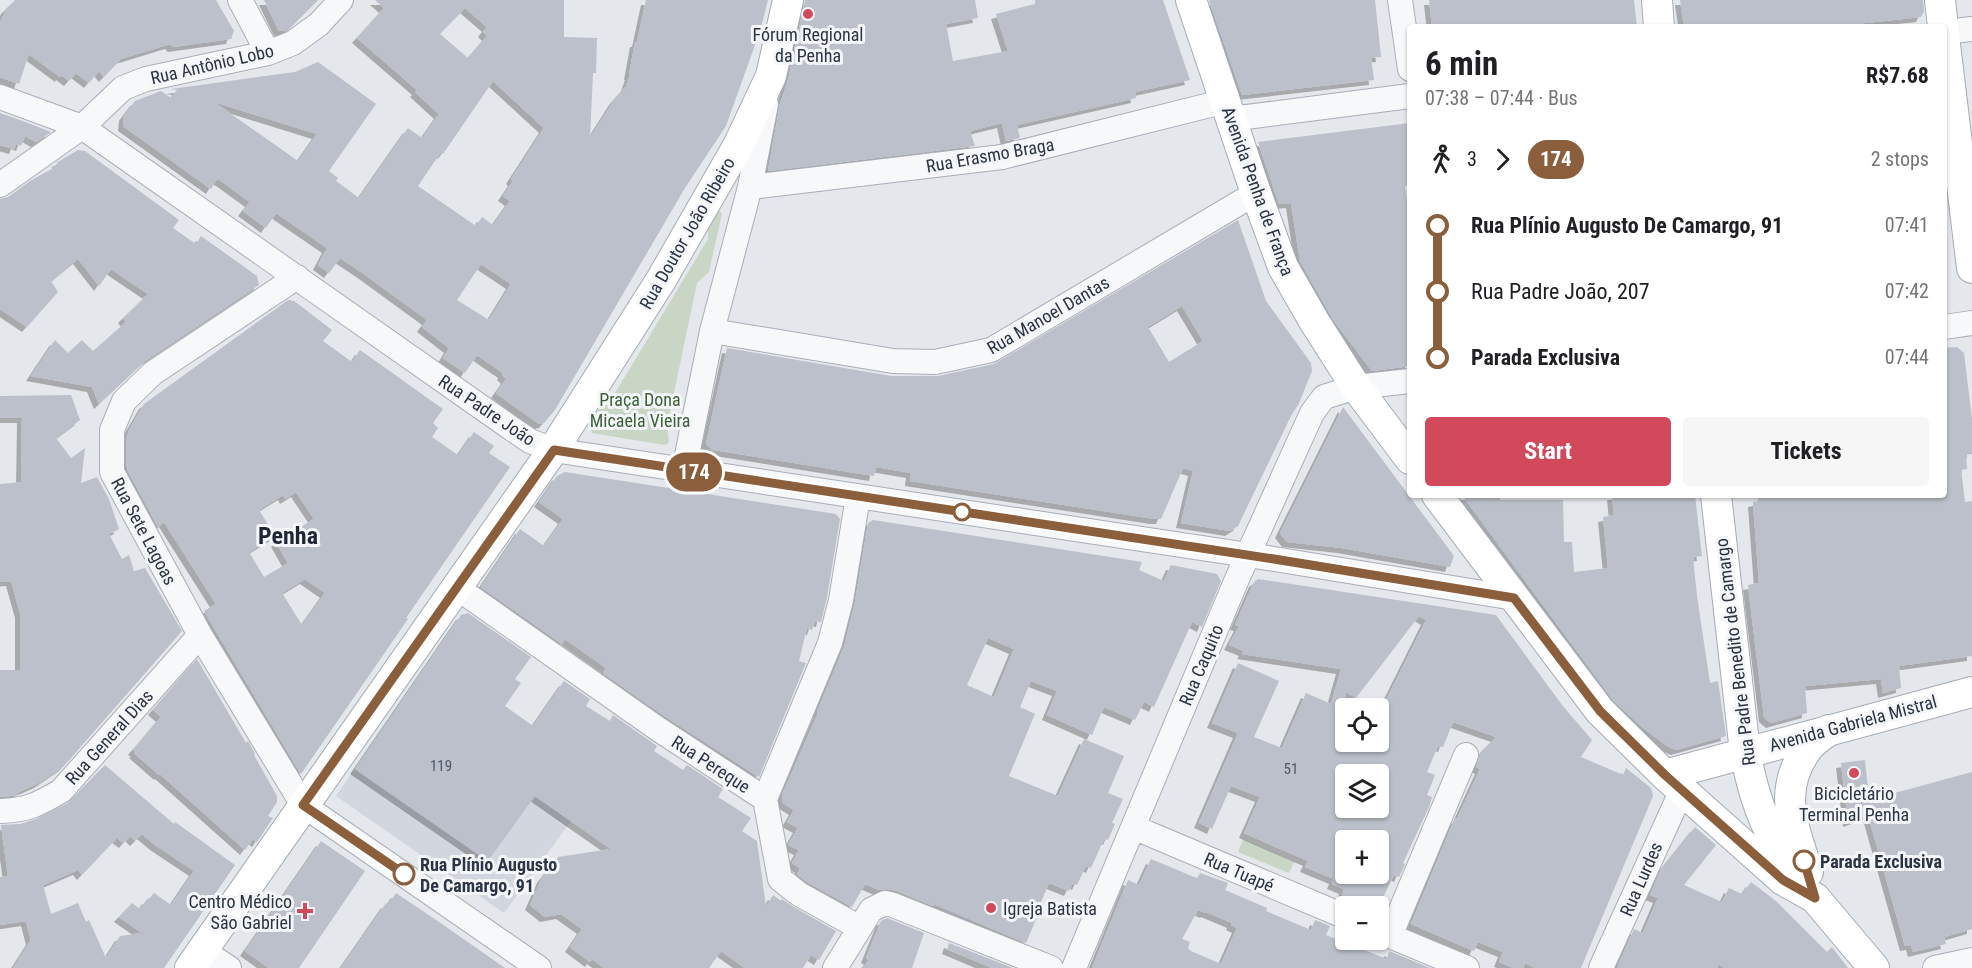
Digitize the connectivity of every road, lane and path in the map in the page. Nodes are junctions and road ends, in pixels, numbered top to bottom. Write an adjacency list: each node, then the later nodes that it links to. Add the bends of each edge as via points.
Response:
1 (240, 0): 13 (street)
2 (341, 0): 13 (street, Rua Antônio Lobo, via 319,24 293,43)
3 (788, 0): 15 (main road, Rua Doutor João Ribeiro)
4 (1191, 0): 18 (main road, Avenida Penha de França)
5 (1400, 0): 12 (street)
6 (1657, 0): 8 (main road)
7 (1940, 0): 9 (main road)
8 (1659, 24)
9 (1943, 24)
10 (1972, 29): 11 (street)
11 (1947, 33)
12 (1407, 48)
13 (268, 53): 19 (street, Rua Antônio Lobo, via 146,79 123,88)
14 (1947, 59): 23 (main road)
15 (771, 76): 21 (street); 30 (main road, Rua Doutor João Ribeiro, via 697,220)
16 (1407, 96): 18 (street, Rua Erasmo Braga)
17 (0, 97): 19 (street, Rua Padre João)
18 (1228, 110): 21 (street, Rua Erasmo Braga, via 1002,157); 22 (main road, Avenida Penha de França)
19 (82, 127): 20 (street, Rua Antônio Lobo); 24 (street, Rua Padre João)
20 (0, 185)
21 (750, 187): 27 (street)
22 (1256, 193): 27 (street, Rua Manoel Dantas, via 991,350 935,362 893,361); 29 (main road, Avenida Penha de França, via 1283,267)
23 (1972, 268)
24 (297, 278): 30 (street, Rua Padre João, via 507,426); 39 (street, Rua Sete Lagoas, via 153,373 124,401 112,430 112,472)
25 (1972, 323): 26 (street)
26 (1947, 327)
27 (712, 331): 32 (street)
28 (1407, 381): 29 (street, Rua Caquito)
29 (1356, 387): 31 (main road, Avenida Penha de França); 36 (street, Rua Caquito, via 1324,397 1312,412)
30 (554, 450): 32 (street, Rua Padre João); 37 (main road, Rua Doutor João Ribeiro)
31 (1407, 455)
32 (684, 470): 33 (street, Rua Padre João)
33 (858, 497): 36 (street, Rua Padre João); 45 (street, Rua Pereque, via 830,643)
34 (1439, 498): 38 (main road)
35 (1716, 498): 42 (main road, Rua Padre Benedito de Camargo)
36 (1248, 555): 38 (street, Rua Padre João); 48 (street, Rua Caquito)
37 (456, 587): 45 (street, Rua Pereque); 46 (main road, Rua Doutor João Ribeiro)
38 (1514, 598): 44 (main road, via 1600,711)
39 (200, 635): 46 (street, Rua Sete Lagoas); 47 (street, Rua General Dias, via 61,791 22,810)
40 (1972, 692): 41 (main road, Avenida Gabriela Mistral)
41 (1831, 729): 42 (main road, Avenida Gabriela Mistral); 49 (main road, via 1809,747 1791,784 1789,806 1793,826)
42 (1745, 752): 44 (main road, Avenida Gabriela Mistral); 49 (main road, Rua Padre Benedito de Camargo, via 1764,822 1785,860)
43 (1466, 755): 51 (street)
44 (1674, 782): 49 (main road, via 1783,880); 62 (street, Rua Lurdes)
45 (765, 799): 52 (street, via 780,879)
46 (303, 805): 54 (main road, Rua Doutor João Ribeiro); 57 (street)
47 (0, 811)
48 (1133, 827): 50 (street, Rua Tuapé); 60 (street, Rua Caquito)
49 (1815, 898): 63 (main road, Rua Padre Benedito de Camargo)
50 (1335, 912)
51 (1389, 923)
52 (860, 928): 58 (street); 59 (street, via 876,906 893,904)
53 (1389, 936): 61 (street)
54 (196, 959): 56 (street)
55 (1972, 960): 64 (street)
56 (229, 968)
57 (539, 968)
58 (835, 968)
59 (1050, 968)
60 (1074, 968)
61 (1467, 968)
62 (1601, 968)
63 (1874, 968)
64 (1935, 968)

